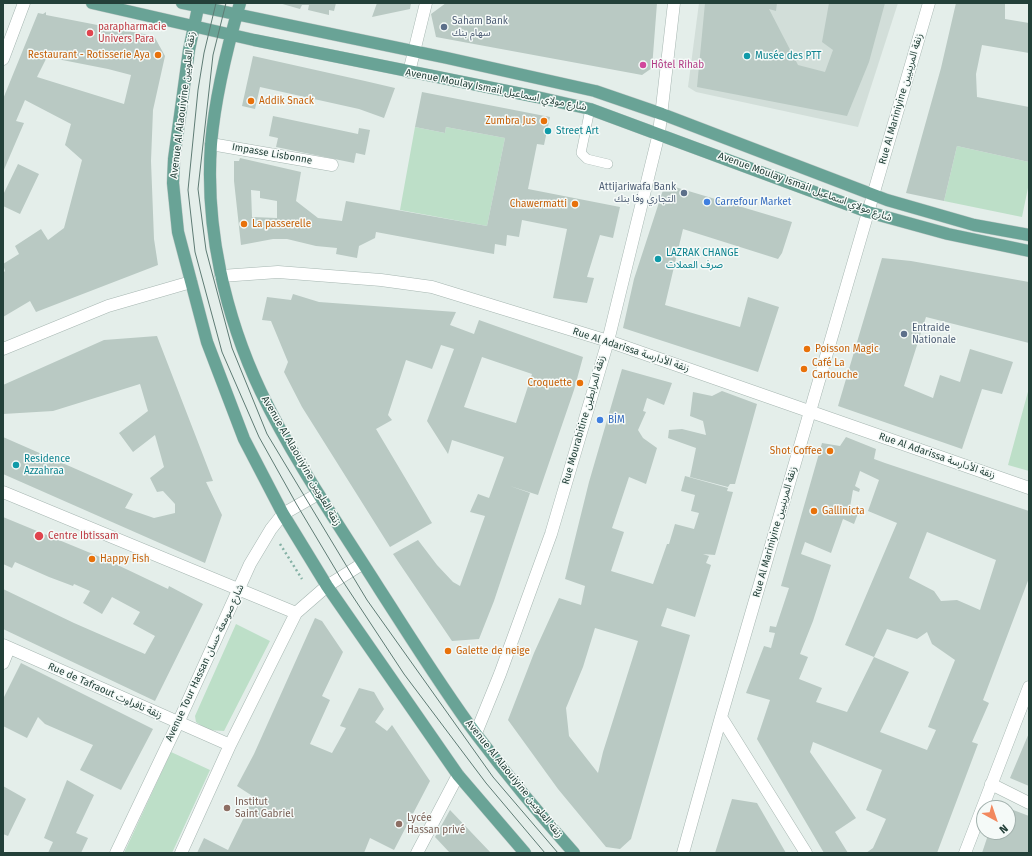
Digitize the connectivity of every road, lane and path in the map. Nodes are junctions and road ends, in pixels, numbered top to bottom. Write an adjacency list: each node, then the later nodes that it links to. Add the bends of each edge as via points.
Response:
1 (24, 3): 13 (street)
2 (92, 3): 10 (main road, Avenue Moulay Ismail شارع مولاي اسماعيل)
3 (182, 3): 8 (main road, Avenue Moulay Ismail شارع مولاي اسماعيل)
4 (240, 3): 9 (main road, Avenue Al Alaouiyine زنقة العلويين)
5 (426, 3): 12 (street)
6 (674, 3): 17 (street, Rue Mourabitine زنقة المرابطين)
7 (929, 3): 22 (street, Rue Al Mariniyine زنقة المرينيين)
8 (199, 5): 9 (main road, Avenue Moulay Ismail شارع مولاي اسماعيل); 10 (main road, Avenue Al Alaouiyine زنقة العلويين)
9 (237, 15): 11 (main road, Avenue Al Alaouiyine زنقة العلويين); 12 (main road, Avenue Moulay Ismail شارع مولاي اسماعيل)
10 (193, 27): 11 (main road, Avenue Moulay Ismail شارع مولاي اسماعيل); 27 (main road, Avenue Al Alaouiyine زنقة العلويين, via 174,159 173,183 178,232)
11 (231, 35): 14 (main road, Avenue Moulay Ismail شارع مولاي اسماعيل); 19 (main road, Avenue Al Alaouiyine زنقة العلويين, via 215,111)
12 (414, 51): 14 (street); 15 (main road, Avenue Moulay Ismail شارع مولاي اسماعيل)
13 (3, 59)
14 (409, 72): 16 (main road, Avenue Moulay Ismail شارع مولاي اسماعيل, via 537,96)
15 (594, 92): 16 (main road); 17 (main road, Avenue Moulay Ismail شارع مولاي اسماعيل)
16 (590, 109): 18 (main road, Avenue Moulay Ismail شارع مولاي اسماعيل); 20 (lane, via 581,153 587,159)
17 (662, 114): 18 (street, Rue Mourabitine زنقة المرابطين); 22 (main road, Avenue Moulay Ismail شارع مولاي اسماعيل)
18 (659, 133): 23 (main road, Avenue Moulay Ismail شارع مولاي اسماعيل); 28 (street, Rue Mourabitine زنقة المرابطين)
19 (211, 144): 21 (street, Impasse Lisbonne); 26 (main road, Avenue Al Alaouiyine زنقة العلويين, via 212,216)
20 (608, 164)
21 (332, 165)
22 (873, 195): 23 (street, Rue Al Mariniyine زنقة المرينيين); 24 (main road, Avenue Moulay Ismail شارع مولاي اسماعيل, via 950,219)
23 (868, 212): 25 (main road, Avenue Moulay Ismail شارع مولاي اسماعيل, via 948,234); 30 (street, Rue Al Mariniyine زنقة المرينيين)
24 (1029, 235)
25 (1029, 251)
26 (221, 276): 28 (street, Rue Al Adarissa زنقة الأدارسة, via 278,272 381,280 432,287); 33 (main road, Avenue Al Alaouiyine زنقة العلويين, via 261,392)
27 (191, 282): 29 (street, via 108,306); 34 (main road, Avenue Al Alaouiyine زنقة العلويين, via 207,342 244,439)
28 (608, 341): 30 (street, Rue Al Adarissa زنقة الأدارسة); 46 (street, Rue Mourabitine زنقة المرابطين, via 551,534)
29 (3, 349)
30 (811, 412): 31 (street, Rue Al Adarissa زنقة الأدارسة); 44 (street, Rue Al Mariniyine زنقة المرينيين)
31 (1029, 488)
32 (3, 492): 39 (street)
33 (318, 494): 34 (street, Avenue Tour Hassan شارع صومعة حسان); 36 (main road, Avenue Al Alaouiyine زنقة العلويين)
34 (283, 514): 38 (main road, Avenue Al Alaouiyine زنقة العلويين); 39 (street, Avenue Tour Hassan شارع صومعة حسان, via 250,564)
35 (276, 538): 37 (path)
36 (362, 564): 38 (street); 46 (main road, Avenue Al Alaouiyine زنقة العلويين)
37 (302, 579)
38 (327, 586): 40 (street); 48 (main road, Avenue Al Alaouiyine زنقة العلويين)
39 (239, 589): 40 (street); 45 (street, Avenue Tour Hassan شارع صومعة حسان)
40 (296, 613): 47 (street)
41 (6, 647): 42 (street); 45 (street, Rue de Tafraout زنقة تافراوت)
42 (3, 663)
43 (1029, 687): 49 (street)
44 (721, 717): 56 (street, Rue Al Mariniyine زنقة المرينيين); 57 (street)
45 (178, 723): 47 (street, Rue de Tafraout زنقة تافراوت); 51 (street, Avenue Tour Hassan شارع صومعة حسان)
46 (476, 734): 55 (main road, Avenue Al Alaouiyine زنقة العلويين)
47 (230, 745): 52 (street)
48 (458, 775): 53 (street); 54 (main road, Avenue Al Alaouiyine زنقة العلويين)
49 (991, 784): 50 (street); 58 (street)
50 (1029, 802)
51 (116, 853)
52 (181, 853)
53 (417, 853)
54 (525, 853)
55 (574, 853)
56 (683, 853)
57 (806, 853)
58 (965, 853)

